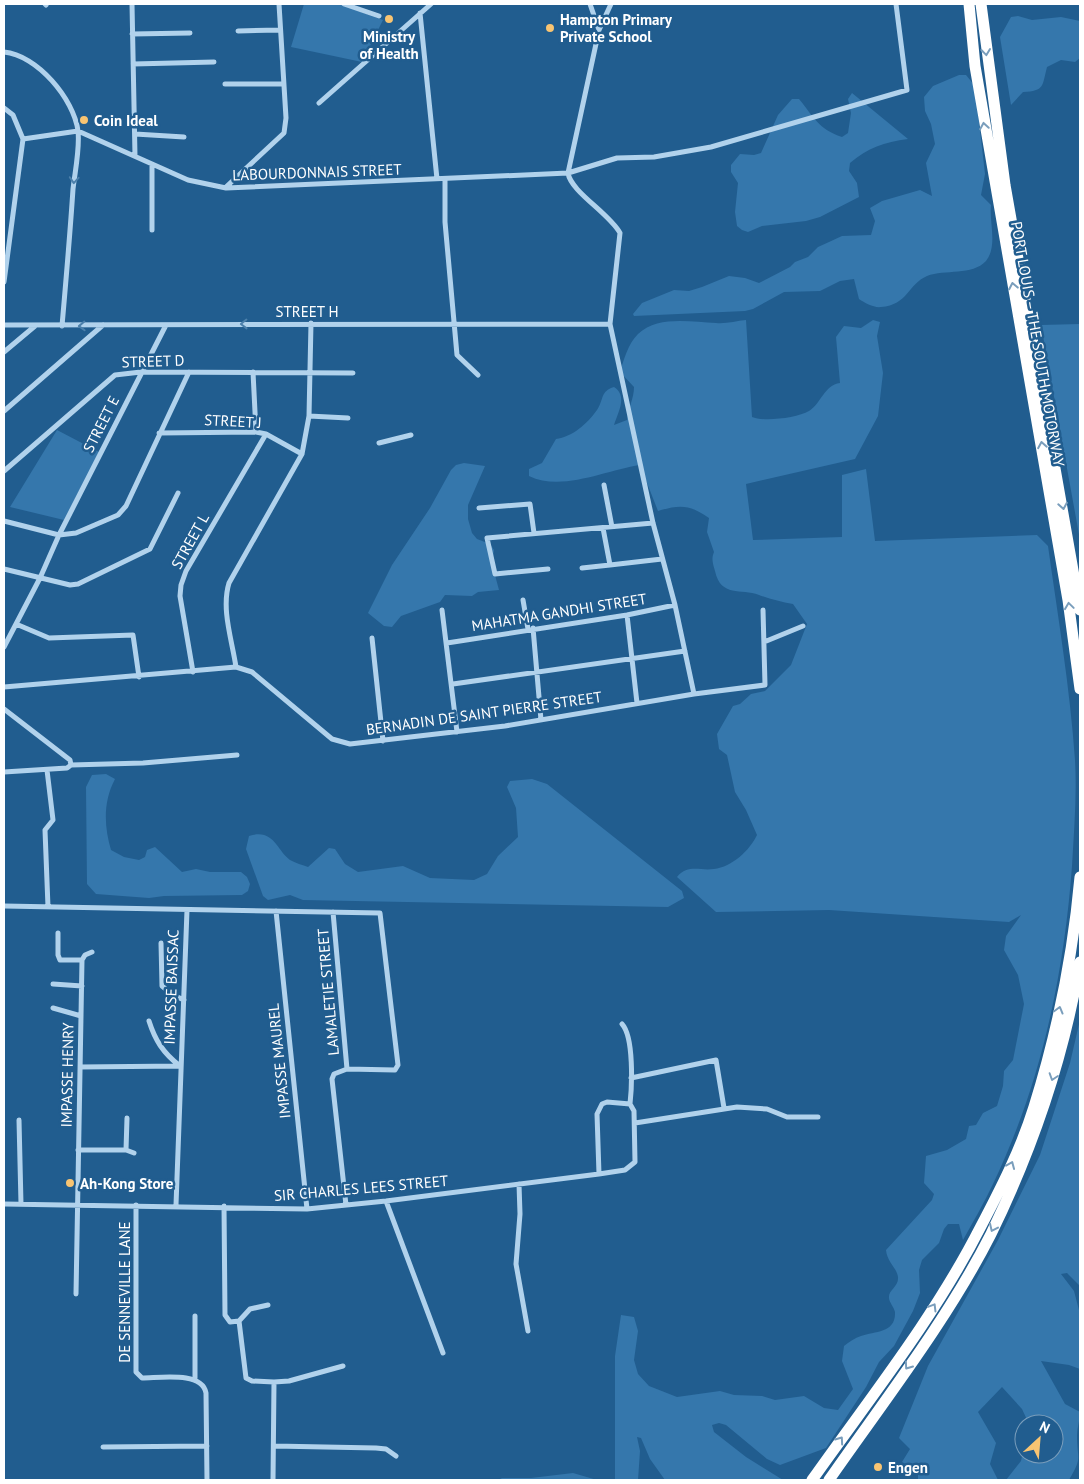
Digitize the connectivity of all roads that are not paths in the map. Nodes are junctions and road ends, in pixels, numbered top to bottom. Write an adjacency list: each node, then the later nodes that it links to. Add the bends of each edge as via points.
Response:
1 (132, 4): 15 (street)
2 (279, 4): 12 (street)
3 (344, 4): 11 (street)
4 (431, 4): 10 (street)
5 (590, 4): 13 (street)
6 (611, 4): 13 (street)
7 (896, 4): 30 (street, LABOURDONNAIS STREET, via 907,90 711,148 654,158 616,158)
8 (969, 4): 97 (highway, PORT LOUIS – THE SOUTH MOTORWAY, one-way to 8, via 1066,591 974,66)
9 (981, 4): 80 (highway, PORT LOUIS – THE SOUTH MOTORWAY, one-way to 80, via 1005,184)
10 (420, 13): 22 (street); 31 (street)
11 (379, 16)
12 (280, 30): 14 (street); 21 (street)
13 (599, 30): 30 (street)
14 (238, 31)
15 (132, 34): 16 (street); 19 (street)
16 (190, 34)
17 (4, 52): 24 (street, via 23,57 45,74 65,100)
18 (214, 62): 19 (street)
19 (133, 64): 25 (street)
20 (225, 84): 21 (street)
21 (284, 84): 33 (street, via 284,133)
22 (319, 103)
23 (4, 108): 27 (street, via 13,115)
24 (78, 131): 27 (street); 28 (street, LABOURDONNAIS STREET); 43 (street, one-way to 43)
25 (135, 134): 26 (street); 28 (street)
26 (184, 137)
27 (23, 139): 35 (street)
28 (136, 156): 29 (street, LABOURDONNAIS STREET)
29 (152, 166): 33 (street, LABOURDONNAIS STREET, via 188,180); 34 (street)
30 (568, 173): 32 (street, LABOURDONNAIS STREET); 38 (street, via 575,186 613,222 620,233)
31 (437, 179): 32 (street, LABOURDONNAIS STREET); 33 (street, LABOURDONNAIS STREET)
32 (444, 179): 37 (street)
33 (226, 188)
34 (152, 230)
35 (4, 282)
36 (311, 323): 37 (street, STREET H); 41 (street, STREET H, one-way to 41); 48 (street)
37 (455, 324): 38 (street, STREET H); 50 (street, via 457,355)
38 (610, 324): 65 (street)
39 (4, 325): 42 (street, STREET H)
40 (103, 325): 41 (street, STREET H); 43 (street, STREET H, one-way to 43); 51 (street)
41 (166, 325): 45 (street, STREET E)
42 (35, 326): 43 (street, STREET H); 44 (street)
43 (62, 326)
44 (4, 352)
45 (142, 372): 46 (street, STREET D); 60 (street, STREET D, via 115,375); 68 (street, STREET E)
46 (188, 372): 47 (street, STREET D); 55 (street)
47 (253, 372): 48 (street, STREET D); 54 (street)
48 (310, 372): 49 (street, STREET D); 52 (street)
49 (353, 373)
50 (478, 375)
51 (4, 411)
52 (309, 416): 53 (street); 59 (street)
53 (348, 418)
54 (256, 432): 55 (street, STREET J); 56 (street, STREET J)
55 (159, 433): 68 (street, via 126,506 118,515 76,533)
56 (266, 434): 59 (street, STREET J); 92 (street, STREET L, via 181,585)
57 (411, 436): 58 (street)
58 (379, 443)
59 (302, 454): 91 (street, via 228,588 226,608)
60 (4, 471)
61 (604, 485): 66 (street)
62 (178, 493): 75 (street, via 150,549 143,555 78,584)
63 (479, 508): 69 (street, via 530,504)
64 (4, 521): 68 (street)
65 (653, 524): 66 (street); 70 (street)
66 (612, 527): 67 (street)
67 (603, 528): 69 (street); 71 (street)
68 (59, 534): 75 (street, STREET E)
69 (534, 534): 74 (street, via 486,538 495,574)
70 (662, 559): 71 (street); 77 (street)
71 (610, 565): 72 (street)
72 (582, 568)
73 (4, 569): 75 (street)
74 (548, 569)
75 (40, 578): 82 (street, STREET E)
76 (523, 600): 84 (street)
77 (675, 605): 81 (street, MAHATMA GANDHI STREET); 89 (street)
78 (442, 610): 87 (street)
79 (763, 610): 86 (street)
80 (1080, 610)
81 (627, 615): 84 (street, MAHATMA GANDHI STREET); 90 (street)
82 (16, 624): 88 (street, STREET E); 94 (street, via 49,638 133,635)
83 (803, 626): 86 (street)
84 (531, 629): 87 (street, MAHATMA GANDHI STREET); 93 (street)
85 (372, 638): 103 (street)
86 (764, 642): 98 (street, BERNADIN DE SAINT PIERRE STREET, via 765,685)
87 (447, 643): 95 (street)
88 (4, 648)
89 (685, 651): 90 (street); 98 (street)
90 (632, 659): 93 (street); 99 (street)
91 (236, 668): 92 (street, BERNADIN DE SAINT PIERRE STREET); 103 (street, BERNADIN DE SAINT PIERRE STREET, via 252,672 332,740 350,744)
92 (193, 672): 94 (street, BERNADIN DE SAINT PIERRE STREET)
93 (537, 673): 95 (street); 101 (street)
94 (139, 677): 96 (street, BERNADIN DE SAINT PIERRE STREET)
95 (453, 684): 102 (street)
96 (4, 687)
97 (1080, 689)
98 (694, 694): 99 (street, BERNADIN DE SAINT PIERRE STREET)
99 (637, 703): 101 (street, BERNADIN DE SAINT PIERRE STREET)
100 (4, 709): 105 (street, via 70,760)
101 (541, 720): 102 (street, BERNADIN DE SAINT PIERRE STREET)
102 (457, 732): 103 (street, BERNADIN DE SAINT PIERRE STREET)
103 (383, 741)
104 (237, 755): 105 (street)
105 (71, 765): 106 (street)
106 (47, 770): 107 (street); 110 (street, via 53,820 44,830)
107 (4, 772)
108 (1080, 877): 165 (highway, one-way to 108, via 928,1317 980,1230 1009,1168 1034,1108 1062,1000)
109 (4, 906): 110 (street)
110 (48, 907): 111 (street)
111 (187, 910): 112 (street); 121 (street, IMPASSE BAISSAC)
112 (276, 911): 113 (street); 149 (street, IMPASSE MAUREL)
113 (333, 912): 128 (street, LAMALETIE STREET); 128 (street, via 380,913 398,1065 395,1070)
114 (58, 933): 117 (street, via 60,960)
115 (162, 943): 121 (street, via 162,986)
116 (92, 952): 117 (street)
117 (82, 960): 120 (street, IMPASSE HENRY)
118 (1080, 962): 166 (highway, one-way to 166, via 1054,1075 1020,1172 990,1235 940,1320)
119 (53, 984): 120 (street)
120 (82, 986): 123 (street, IMPASSE HENRY)
121 (184, 1000): 126 (street, IMPASSE BAISSAC)
122 (53, 1008): 123 (street)
123 (81, 1016): 127 (street, IMPASSE HENRY)
124 (149, 1021): 126 (street, via 155,1039)
125 (622, 1024): 129 (street, SIR CHARLES LEES STREET, via 628,1034)
126 (181, 1066): 127 (street, IMPASSE BAISSAC); 146 (street, IMPASSE BAISSAC)
127 (80, 1067): 136 (street, IMPASSE HENRY)
128 (347, 1069): 148 (street, via 338,1071 332,1079)
129 (631, 1078): 130 (street, SIR CHARLES LEES STREET); 131 (street, via 716,1060)
130 (630, 1104): 135 (street, SIR CHARLES LEES STREET); 139 (street, via 607,1102 599,1108)
131 (724, 1108): 132 (street, via 767,1109 787,1117); 135 (street)
132 (818, 1117)
133 (127, 1118): 137 (street)
134 (19, 1120): 143 (street)
135 (635, 1123): 139 (street, SIR CHARLES LEES STREET, via 635,1162 625,1170)
136 (78, 1150): 137 (street); 144 (street, IMPASSE HENRY)
137 (126, 1150): 138 (street)
138 (134, 1153)
139 (599, 1174): 140 (street, SIR CHARLES LEES STREET)
140 (519, 1184): 141 (street, SIR CHARLES LEES STREET); 154 (street, via 516,1264)
141 (386, 1201): 148 (street, SIR CHARLES LEES STREET); 155 (street)
142 (4, 1204): 143 (street, SIR CHARLES LEES STREET)
143 (21, 1204): 144 (street, SIR CHARLES LEES STREET)
144 (78, 1205): 145 (street, SIR CHARLES LEES STREET); 150 (street, IMPASSE HENRY)
145 (136, 1205): 146 (street, SIR CHARLES LEES STREET); 157 (street, DE SENNEVILLE LANE, via 136,1372 139,1378)
146 (176, 1206): 147 (street, SIR CHARLES LEES STREET)
147 (224, 1206): 149 (street, SIR CHARLES LEES STREET, via 265,1210); 153 (street, via 225,1315 230,1322)
148 (346, 1206): 149 (street, SIR CHARLES LEES STREET)
149 (307, 1209)
150 (76, 1294)
151 (268, 1305): 153 (street, via 250,1309)
152 (195, 1316): 157 (street)
153 (239, 1321): 158 (street, via 246,1378)
154 (528, 1331)
155 (443, 1353)
156 (342, 1366): 158 (street)
157 (197, 1379): 159 (street, via 206,1392)
158 (274, 1382): 160 (street)
159 (207, 1446): 161 (street); 163 (street)
160 (274, 1446): 162 (street, via 376,1448 386,1449); 164 (street)
161 (103, 1448)
162 (396, 1456)
163 (207, 1480)
164 (273, 1480)
165 (812, 1480)
166 (829, 1480)

